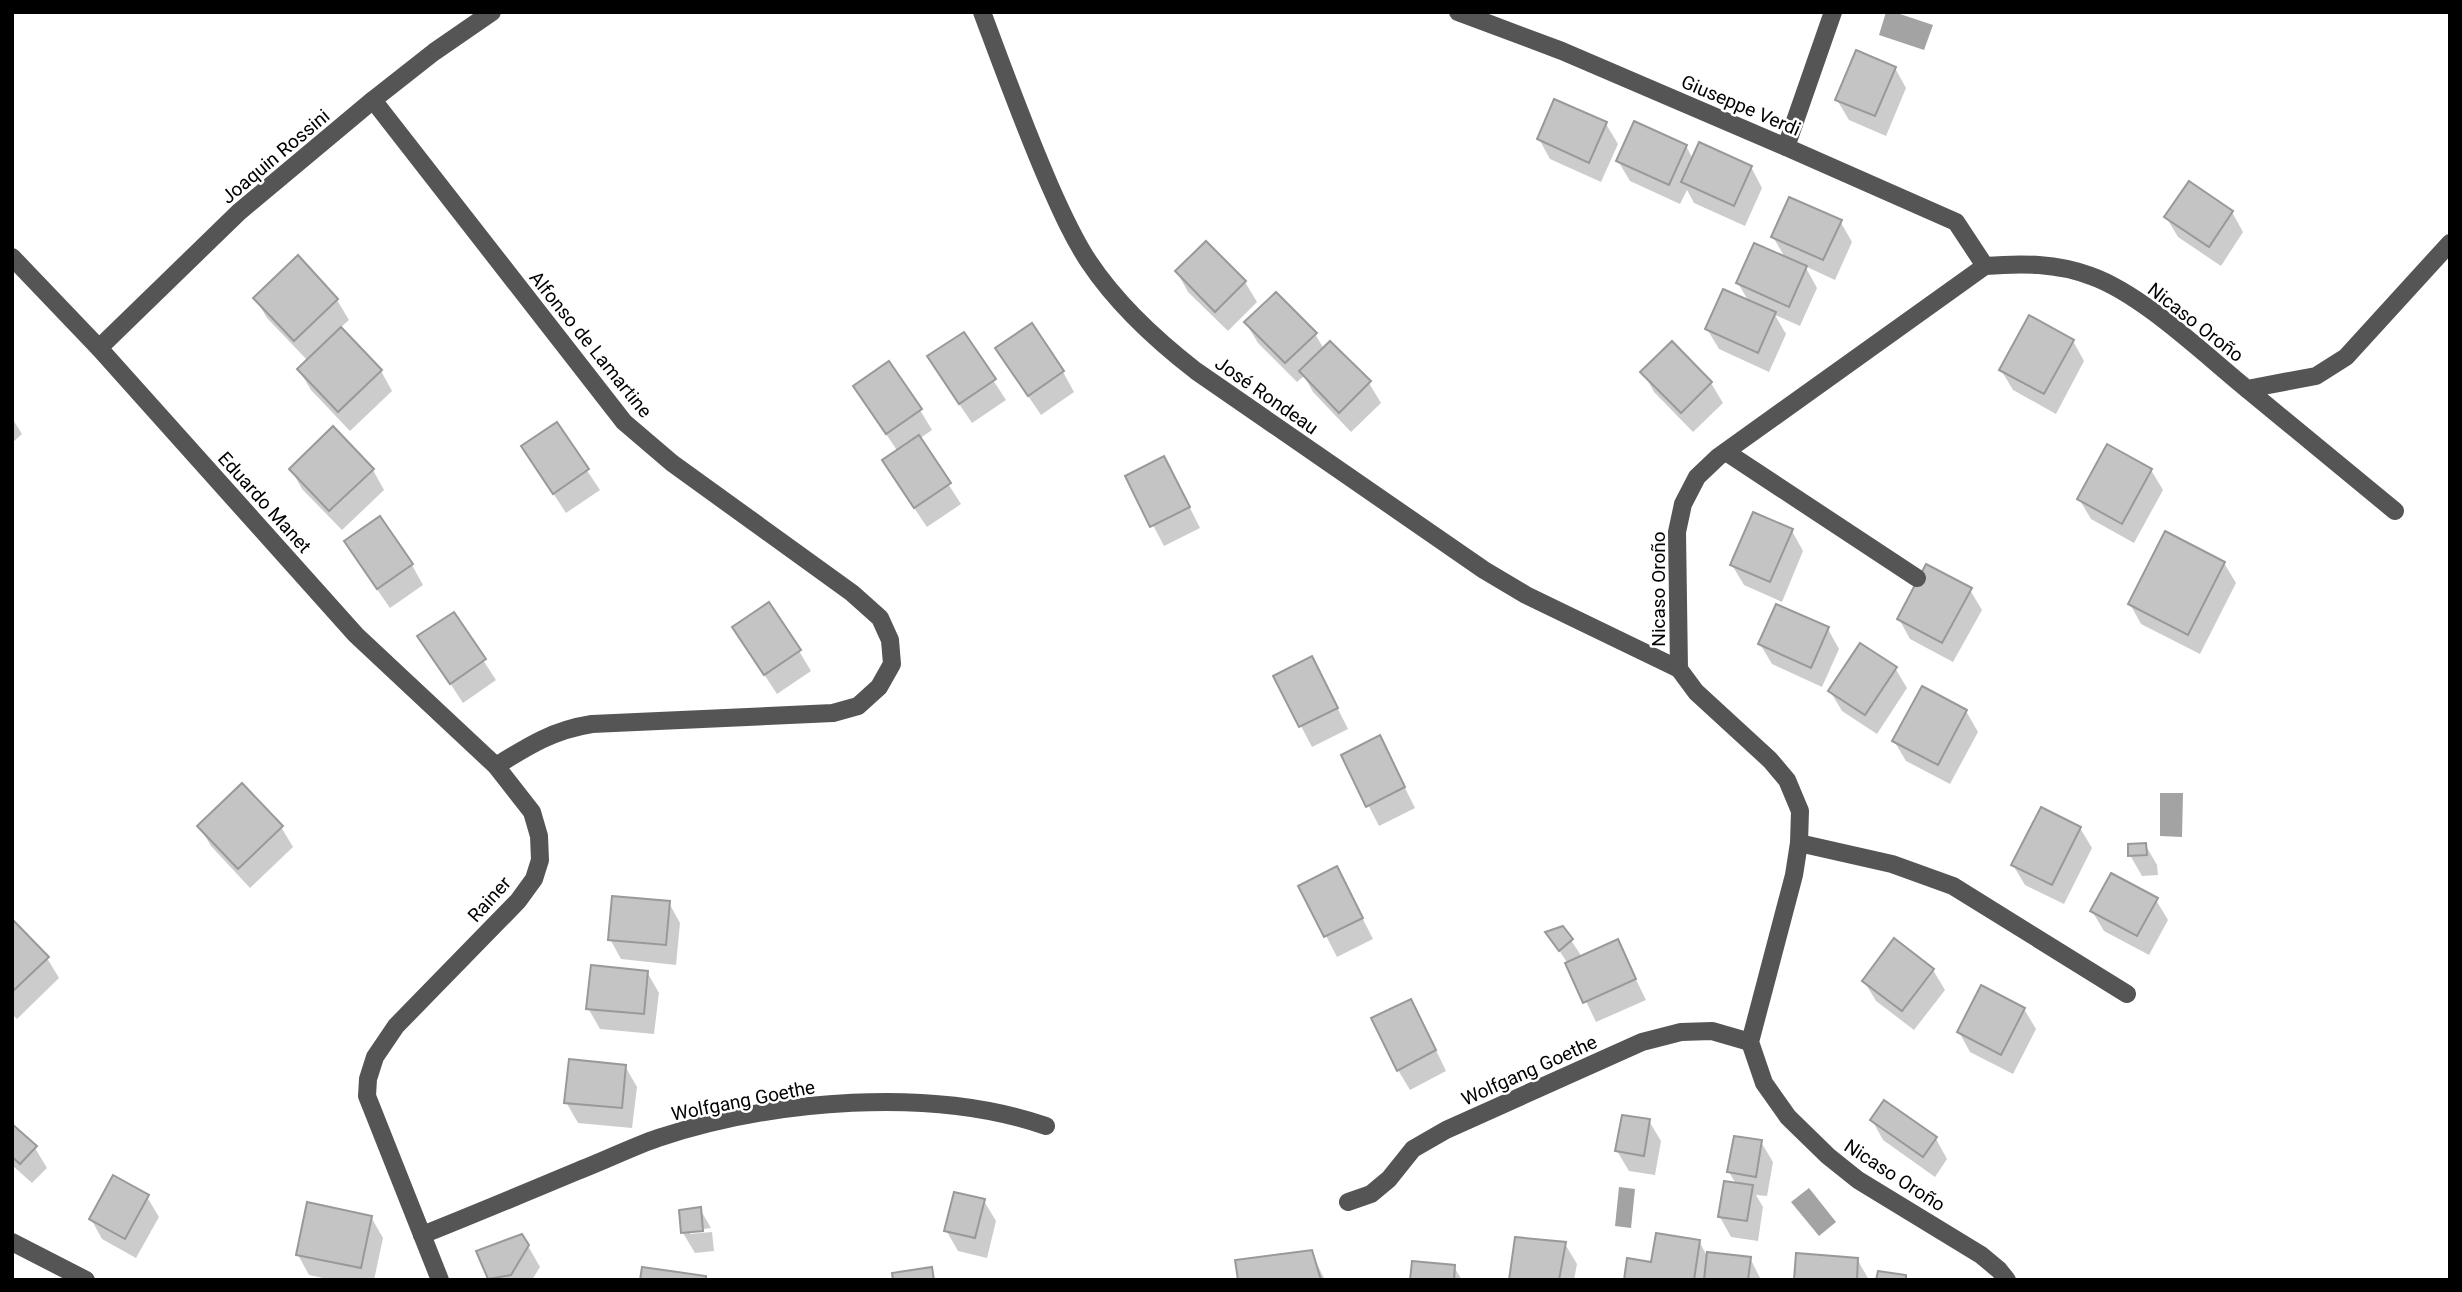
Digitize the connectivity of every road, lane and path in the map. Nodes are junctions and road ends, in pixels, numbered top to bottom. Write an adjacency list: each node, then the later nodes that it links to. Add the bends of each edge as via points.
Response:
1 (492, 12): 5 (street, Joaquin Rossini)
2 (982, 12): 15 (street, José Rondeau, via 1031,144 1064,217 1089,262 1158,341 1484,570)
3 (1458, 12): 6 (street, Giuseppe Verdi, via 1562,51)
4 (1833, 12): 6 (street)
5 (373, 100): 10 (street, Joaquin Rossini, via 239,212); 16 (street, Alfonso de Lamartine, via 624,422 672,463 852,593 880,618 890,640 892,664 878,687 858,706 833,713 566,728)
6 (1786, 147): 9 (street, Giuseppe Verdi, via 1956,222)
7 (2450, 243): 11 (street, Nicaso Oroño, via 2346,357 2316,376)
8 (12, 257): 10 (street, Eduardo Manet)
9 (1985, 265): 11 (street, Nicaso Oroño, via 2023,263 2092,276 2152,312); 12 (street, Nicaso Oroño)
10 (99, 348): 16 (street, Eduardo Manet, via 356,635)
11 (2247, 389): 13 (street)
12 (1726, 452): 14 (street); 15 (street, Nicaso Oroño, via 1697,477 1682,504 1677,532)
13 (2395, 511)
14 (1917, 578)
15 (1679, 669): 17 (street, Nicaso Oroño, via 1696,692 1787,780 1800,811)
16 (496, 766): 22 (street, Rainer, via 536,824 540,860 534,879 396,1026 375,1057 368,1079 367,1096)
17 (1799, 843): 18 (street, via 1892,864 1953,887); 19 (street, Nicaso Oroño)
18 (2127, 994)
19 (1750, 1042): 21 (street, Wolfgang Goethe, via 1712,1031 1681,1032 1642,1042 1446,1130 1413,1149 1371,1194); 26 (street, Nicaso Oroño, via 1764,1083 1788,1117 1828,1156 1858,1180 1981,1255)
20 (1046, 1126): 22 (street, Wolfgang Goethe, via 936,1103 866,1102 788,1109 658,1138)
21 (1348, 1202)
22 (422, 1236): 25 (street, Rainer)
23 (12, 1242): 24 (street)
24 (86, 1280)
25 (440, 1280)
26 (2007, 1280)

